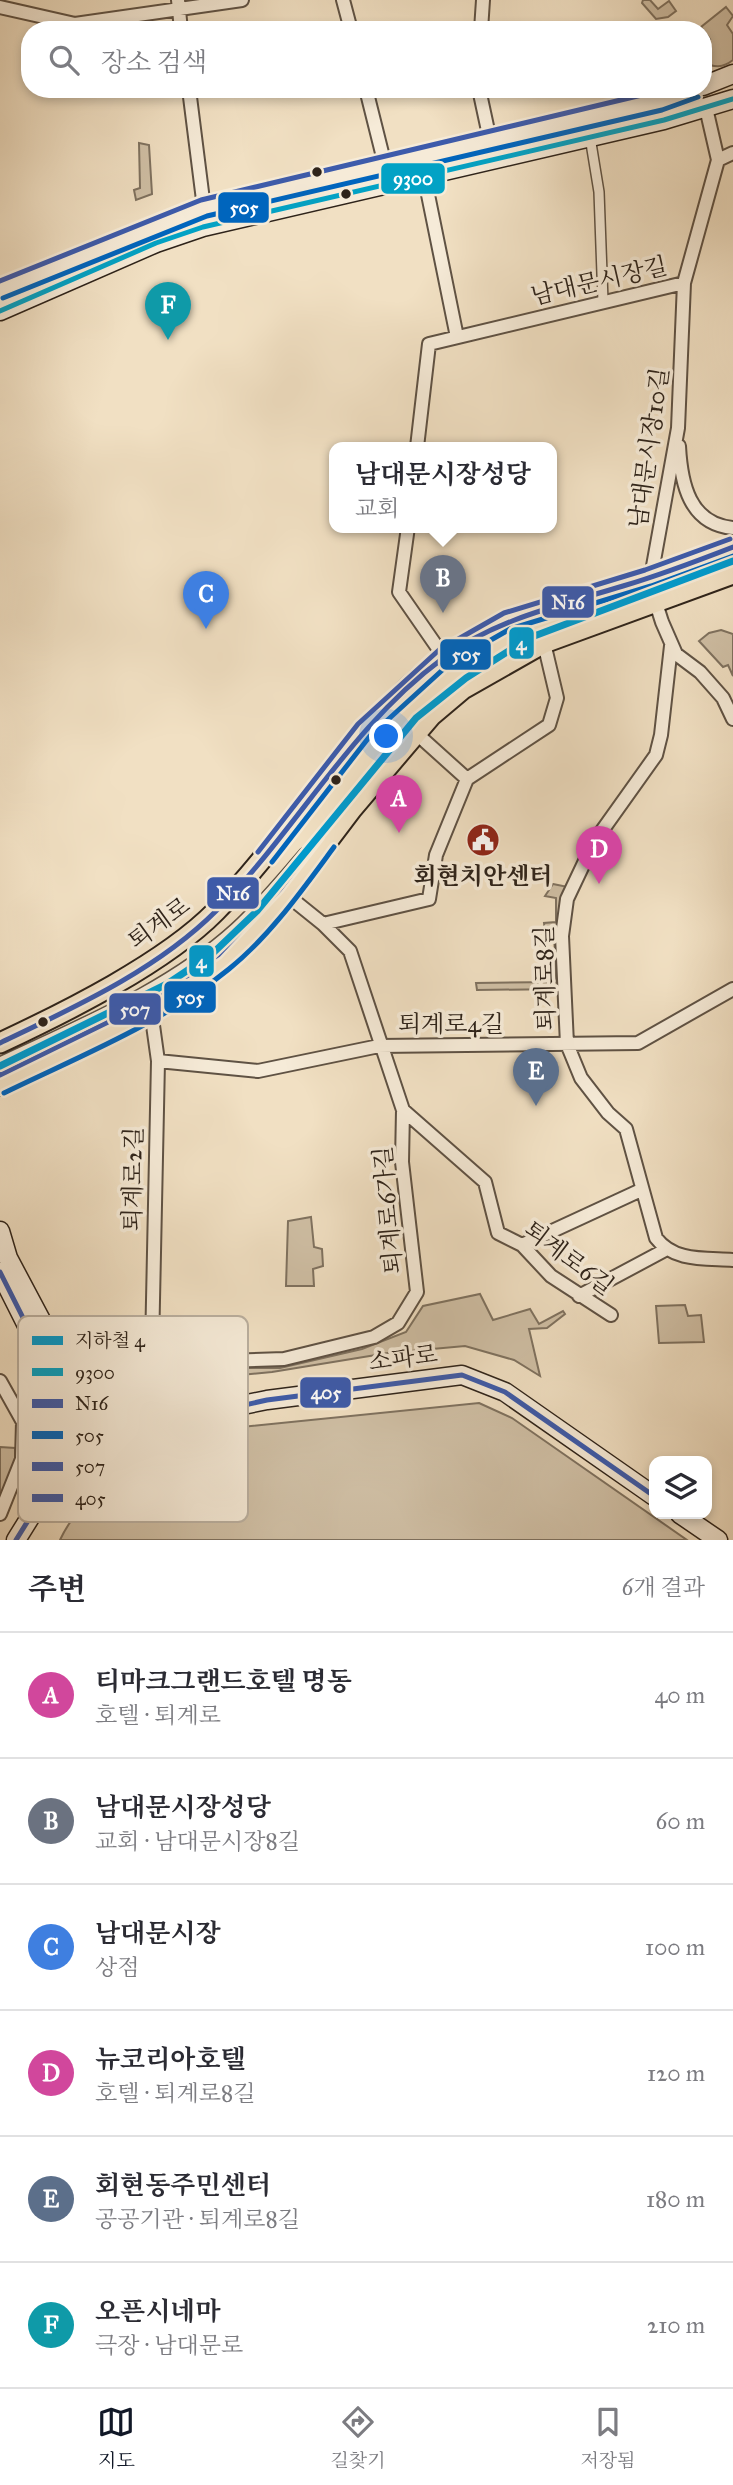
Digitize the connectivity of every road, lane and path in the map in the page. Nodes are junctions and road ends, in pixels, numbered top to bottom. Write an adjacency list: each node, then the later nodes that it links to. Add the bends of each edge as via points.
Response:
1 (242, 0): 4 (street)
2 (343, 0): 8 (street)
3 (483, 0): 9 (street)
4 (178, 4): 7 (street)
5 (0, 7): 6 (street)
6 (62, 21)
7 (90, 21)
8 (349, 21)
9 (482, 21)
10 (733, 74): 11 (main road)
11 (712, 82)
12 (190, 98): 24 (street)
13 (368, 98): 22 (street)
14 (481, 98): 19 (street)
15 (669, 98): 19 (main road)
16 (733, 99): 17 (main road)
17 (706, 108): 18 (main road); 21 (street, 남대문시장길)
18 (590, 137): 23 (main road); 27 (street, via 599,192)
19 (490, 140): 22 (main road)
20 (733, 153): 21 (street)
21 (718, 160): 25 (street, 남대문시장길)
22 (385, 164): 24 (main road)
23 (425, 175): 28 (main road, via 203,227); 29 (street)
24 (204, 208): 26 (main road)
25 (684, 283): 27 (street, 남대문시장길); 30 (street, 남대문시장10길)
26 (0, 290)
27 (603, 301): 29 (street, 남대문시장길)
28 (0, 311)
29 (457, 337): 31 (street, 남대문시장길, via 429,344)
30 (678, 428): 32 (street, via 682,473 692,506 717,525); 36 (street, 남대문시장10길)
31 (418, 442)
32 (733, 528)
33 (407, 533): 40 (street, via 399,592)
34 (733, 548): 36 (main road, 퇴계로)
35 (733, 574): 37 (main road)
36 (650, 578): 37 (street); 40 (main road, 퇴계로, via 508,621)
37 (657, 604): 38 (main road); 39 (street)
38 (544, 643): 42 (main road, via 463,689); 43 (street, via 557,698 549,726)
39 (671, 646): 41 (street, via 723,698); 50 (street, 퇴계로8길, via 656,755 594,842 567,900 562,936)
40 (444, 657): 49 (main road, 퇴계로, via 364,730 265,857 198,928 120,980)
41 (733, 719)
42 (417, 734): 43 (street); 45 (main road)
43 (467, 779): 46 (street, via 436,855 429,898)
44 (304, 853): 53 (street, via 235,928 204,953 126,1001)
45 (287, 895): 46 (street, 퇴계로6길); 48 (main road, via 224,962)
46 (323, 924): 51 (street, 퇴계로6길, via 350,951)
47 (733, 989): 50 (street, 퇴계로4길, via 638,1043)
48 (151, 1011): 52 (street, 퇴계로2길); 54 (main road)
49 (0, 1043)
50 (567, 1044): 51 (street, 퇴계로4길); 56 (street, 퇴계로8길, via 581,1078 626,1129)
51 (379, 1046): 52 (street, 퇴계로4길, via 258,1070); 55 (street, 퇴계로6길)
52 (158, 1061): 66 (street, 퇴계로2길)
53 (0, 1062)
54 (0, 1084)
55 (403, 1111): 58 (street, 퇴계로6길, via 485,1182 498,1233); 67 (street, 퇴계로6가길, via 402,1162 417,1292 398,1323 374,1337 284,1359)
56 (642, 1190): 58 (street); 59 (street, 퇴계로8길)
57 (0, 1231): 65 (main road)
58 (522, 1245): 62 (street, 퇴계로6길, via 551,1276)
59 (664, 1250): 60 (street, via 686,1257); 62 (street)
60 (733, 1259)
61 (0, 1272): 64 (main road)
62 (579, 1296): 63 (street, 퇴계로6길)
63 (611, 1315)
64 (21, 1316)
65 (36, 1316)
66 (153, 1316)
67 (248, 1360)
68 (0, 1381): 70 (street)
69 (248, 1405): 72 (main road, 소파로, via 463,1375 505,1392)
70 (18, 1413)
71 (18, 1470): 73 (street)
72 (649, 1493)
73 (0, 1514)
74 (687, 1519): 77 (main road)
75 (27, 1522): 76 (main road)
76 (16, 1540)
77 (718, 1540)

